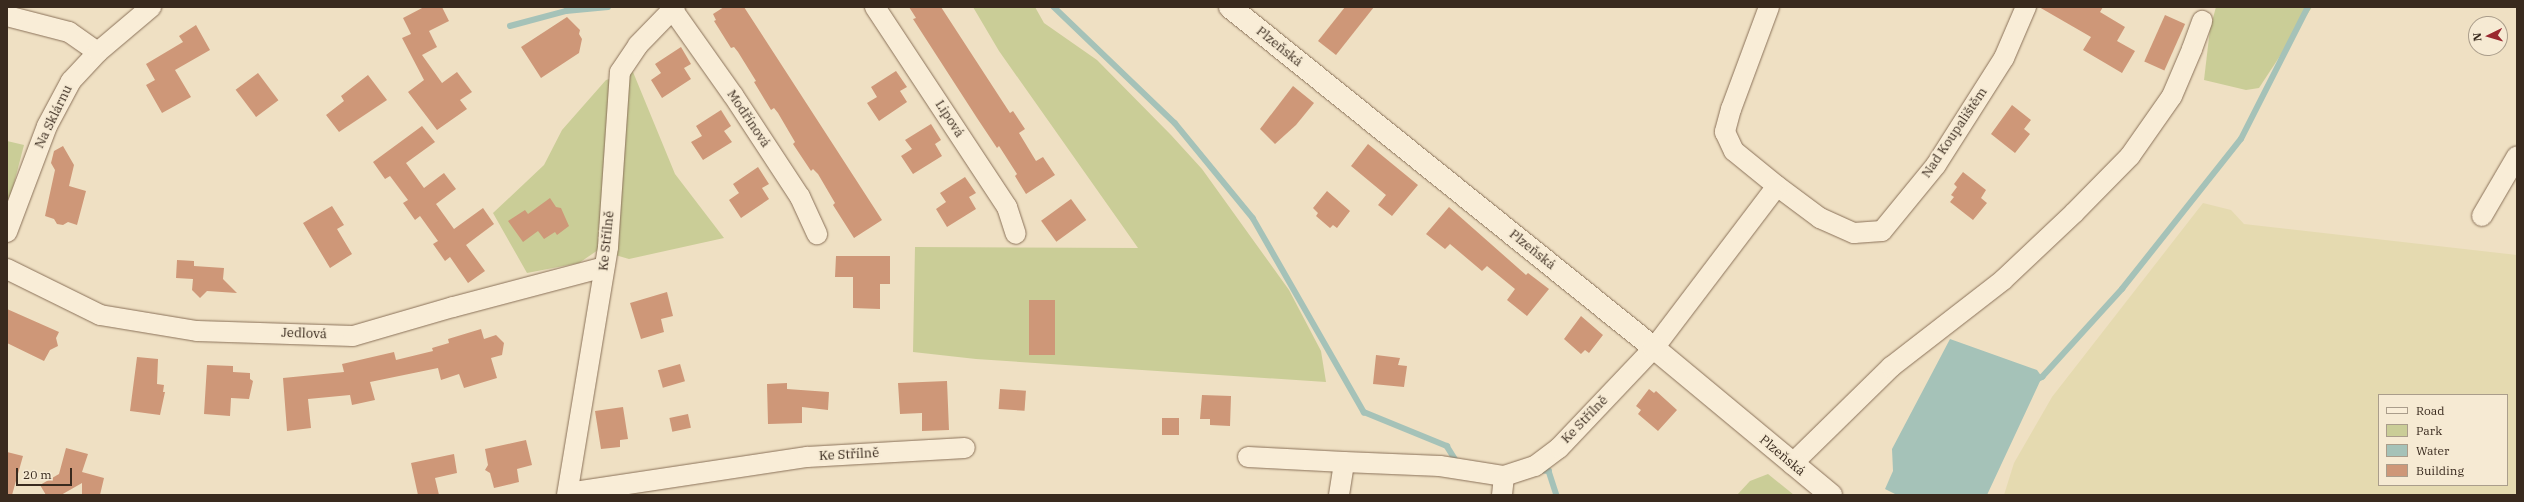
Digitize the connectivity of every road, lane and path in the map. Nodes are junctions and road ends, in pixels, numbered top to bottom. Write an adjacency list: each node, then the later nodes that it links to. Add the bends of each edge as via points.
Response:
1 (151, 7): 9 (street, Na Sklárnu)
2 (875, 7): 15 (street, Lipová, via 1007,207)
3 (1230, 7): 18 (main road, Plzeňská)
4 (1769, 7): 11 (street, Nad Koupalištěm, via 1731,109 1726,132 1734,150)
5 (2026, 7): 11 (street, Nad Koupalištěm, via 2004,58 1936,165 1882,231 1854,233 1820,218)
6 (673, 8): 14 (street, Modřínová, via 800,197); 16 (street, Ke Střílně, via 638,45 620,72)
7 (7, 16): 9 (street, via 70,32)
8 (2202, 21): 22 (street, via 2172,96 2130,156 2003,280 1891,367)
9 (98, 52): 13 (street, Na Sklárnu, via 71,81 47,126)
10 (2517, 156): 12 (street)
11 (1777, 186): 18 (street)
12 (2482, 216)
13 (7, 232)
14 (817, 234)
15 (1016, 234)
16 (604, 267): 17 (street, Jedlová, via 353,336 197,330 100,315); 24 (street, Ke Střílně)
17 (7, 269)
18 (1654, 348): 22 (main road, Plzeňská); 23 (street, Ke Střílně, via 1559,448)
19 (965, 448): 24 (street, Ke Střílně, via 807,457)
20 (1248, 457): 21 (street, Ke Střílně)
21 (1344, 462): 23 (street, Ke Střílně, via 1440,466); 25 (street)
22 (1792, 464): 26 (main road, Plzeňská)
23 (1503, 486)
24 (568, 494)
25 (1339, 495)
26 (1832, 495)

